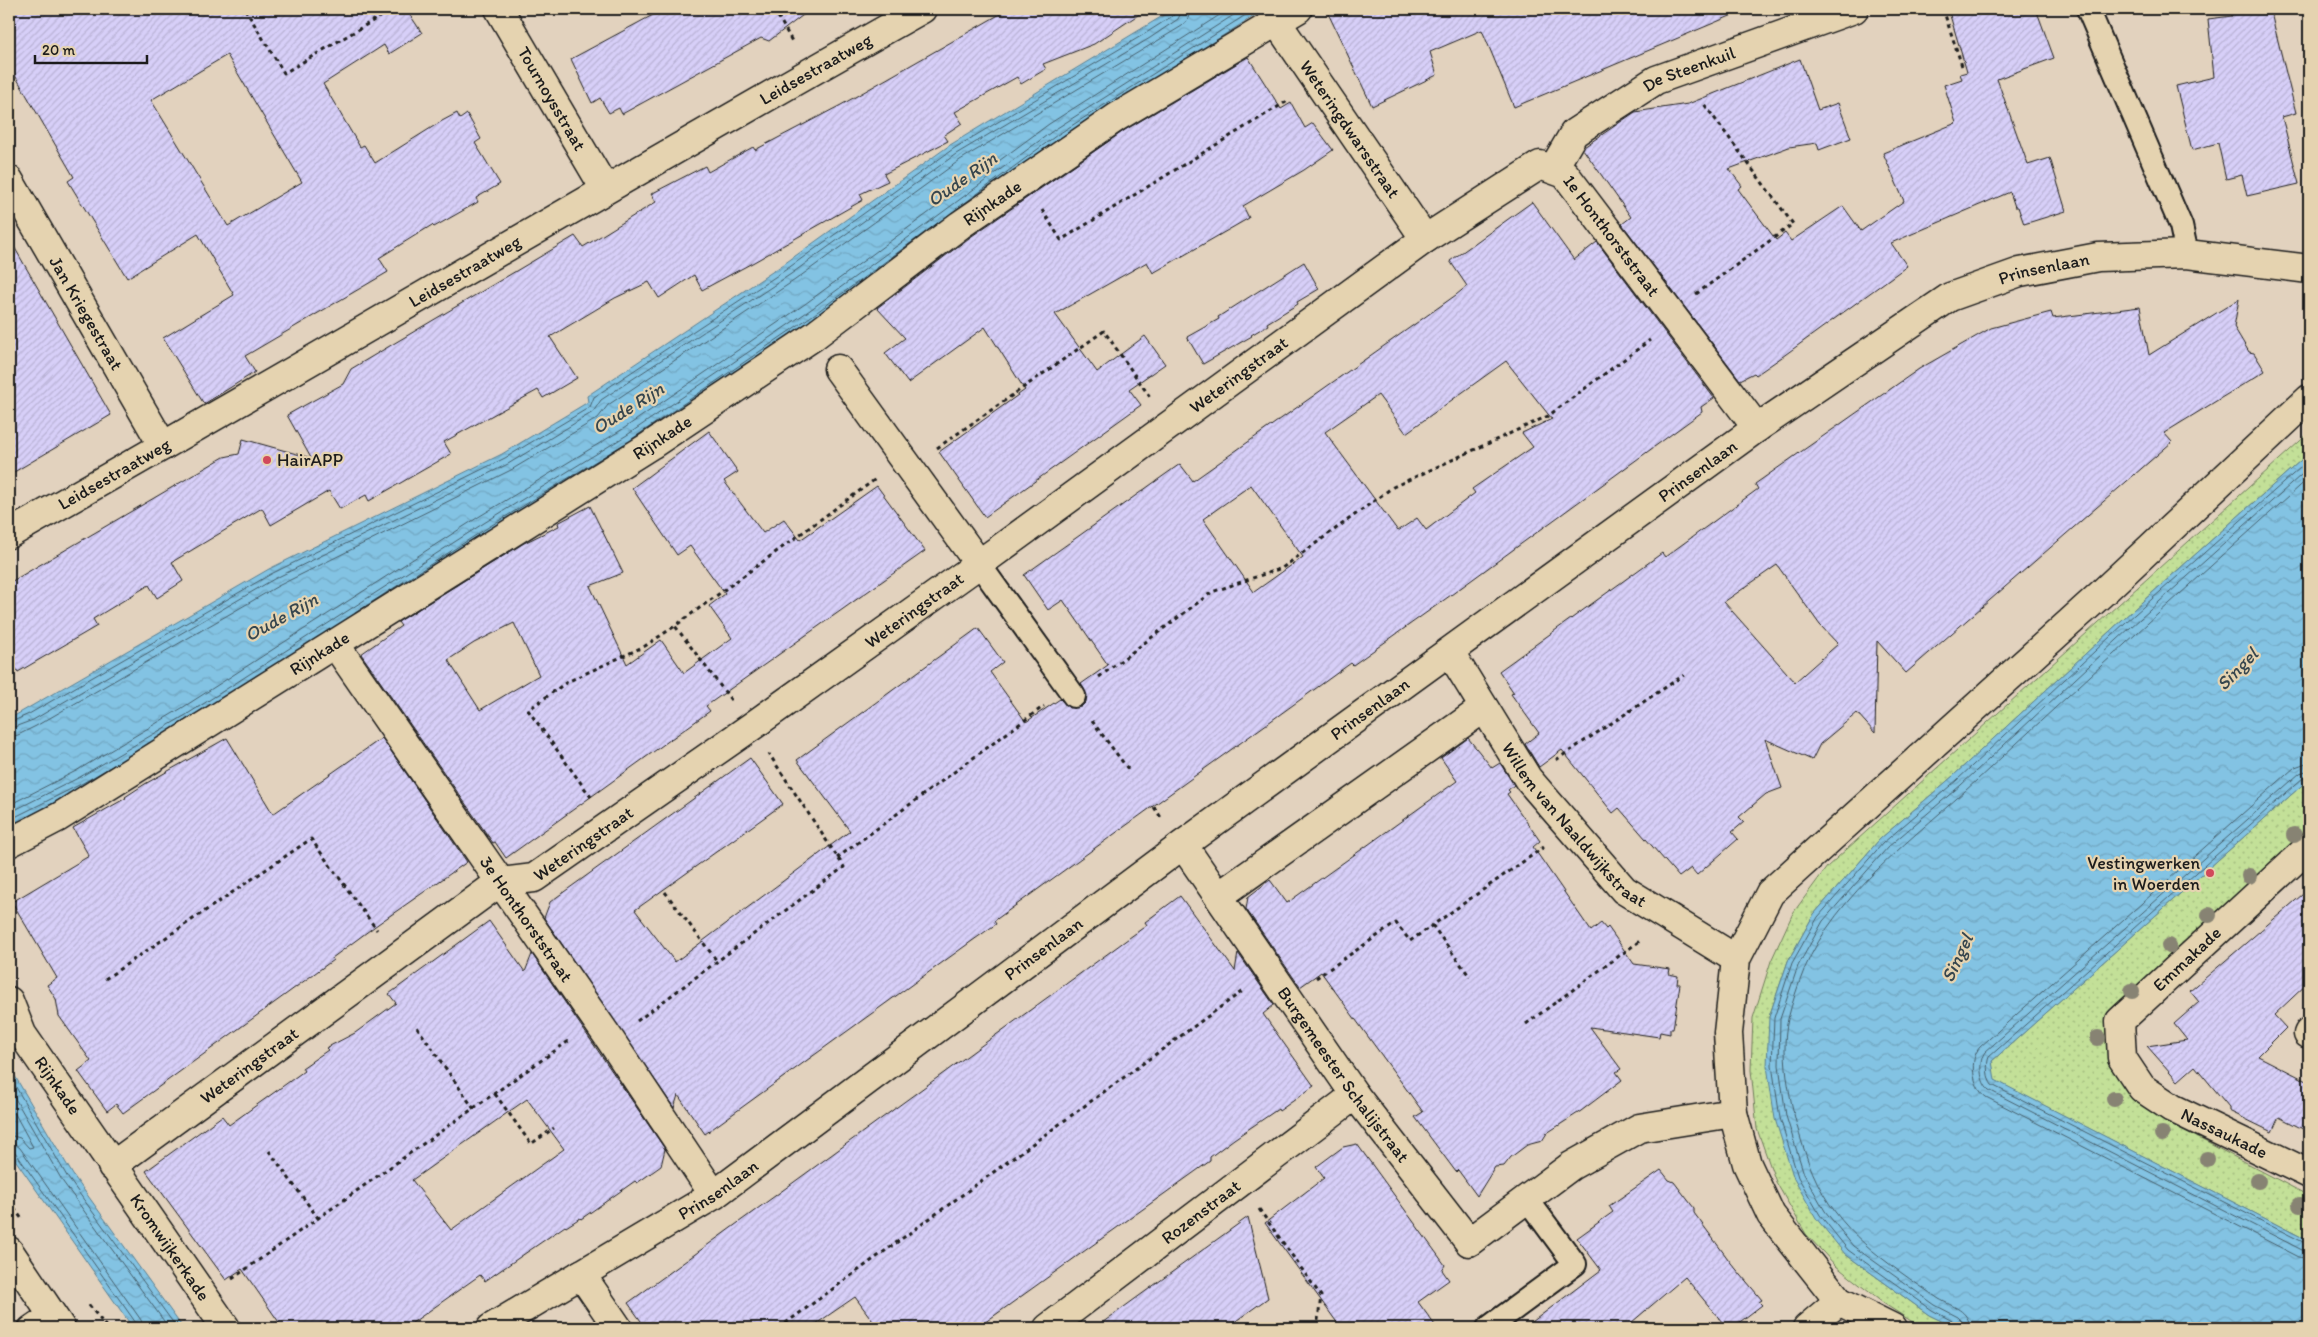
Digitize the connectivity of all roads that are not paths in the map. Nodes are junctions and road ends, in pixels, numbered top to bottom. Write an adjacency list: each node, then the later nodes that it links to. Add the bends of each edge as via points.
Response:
1 (499, 9): 8 (street, Tournoysstraat)
2 (922, 9): 8 (street, Leidsestraatweg)
3 (1854, 9): 6 (street, De Steenkuil, via 1656,80 1574,132)
4 (2088, 9): 10 (lane, via 2181,226)
5 (1287, 15): 9 (street, Weteringdwarsstraat, via 1317,82); 18 (street, Rijnkade, via 1117,117 960,225 814,336 651,446)
6 (1553, 169): 9 (street, 1e Honthorststraat, via 1540,165); 14 (street, 1e Honthorststraat, via 1565,174)
7 (9, 180): 15 (street, Jan Kriegestraat)
8 (605, 189): 15 (street, Leidsestraatweg)
9 (1425, 239): 17 (street, Weteringstraat)
10 (2187, 254): 11 (street, Prinsenlaan); 14 (street, Prinsenlaan, via 2098,257 2020,272 1950,297)
11 (2309, 269)
12 (838, 369): 17 (street, Weteringstraat)
13 (2309, 399): 27 (street, via 2100,595 1770,893)
14 (1757, 428): 19 (street, Prinsenlaan)
15 (163, 446): 16 (street, Leidsestraatweg)
16 (9, 534)
17 (979, 564): 20 (lane); 25 (street, Weteringstraat, via 534,878)
18 (335, 644): 22 (street, Rijnkade, via 59,817); 25 (street, 3e Honthorststraat)
19 (1450, 652): 21 (street, Willem van Naaldwijkstraat); 23 (street, Prinsenlaan)
20 (1071, 692)
21 (1484, 708): 26 (street); 27 (street, Willem van Naaldwijkstraat, via 1528,779 1624,890)
22 (9, 843)
23 (1183, 845): 26 (street, Burgemeester Schalijstraat); 34 (street, Prinsenlaan)
24 (2309, 847): 29 (street, Emmakade, via 2120,1021 2122,1058)
25 (500, 882): 32 (street, Weteringstraat); 34 (street, 3e Honthorststraat)
26 (1219, 896): 30 (street, Burgemeester Schalijstraat)
27 (1736, 959): 31 (street, via 1728,1033)
28 (9, 1001): 32 (street, Rijnkade, via 22,1034)
29 (2142, 1088): 33 (street, Nassaukade, via 2172,1108)
30 (1356, 1095): 35 (street, Burgemeester Schalijstraat, via 1469,1242); 43 (street, Rozenstraat)
31 (1733, 1113): 35 (street, Burgemeester Schalijstraat, via 1639,1128 1571,1166); 38 (street, via 1747,1164 1771,1216)
32 (112, 1166): 40 (street, Kromwijkerkade)
33 (2309, 1174)
34 (714, 1195): 37 (street, Prinsenlaan)
35 (1527, 1199): 44 (lane, via 1575,1264)
36 (9, 1250): 39 (street)
37 (581, 1274): 41 (street, Prinsenlaan); 42 (street)
38 (1839, 1301): 45 (street); 46 (street)
39 (48, 1323)
40 (226, 1328)
41 (491, 1328)
42 (618, 1328)
43 (1048, 1328)
44 (1488, 1328)
45 (1807, 1328)
46 (1892, 1328)

